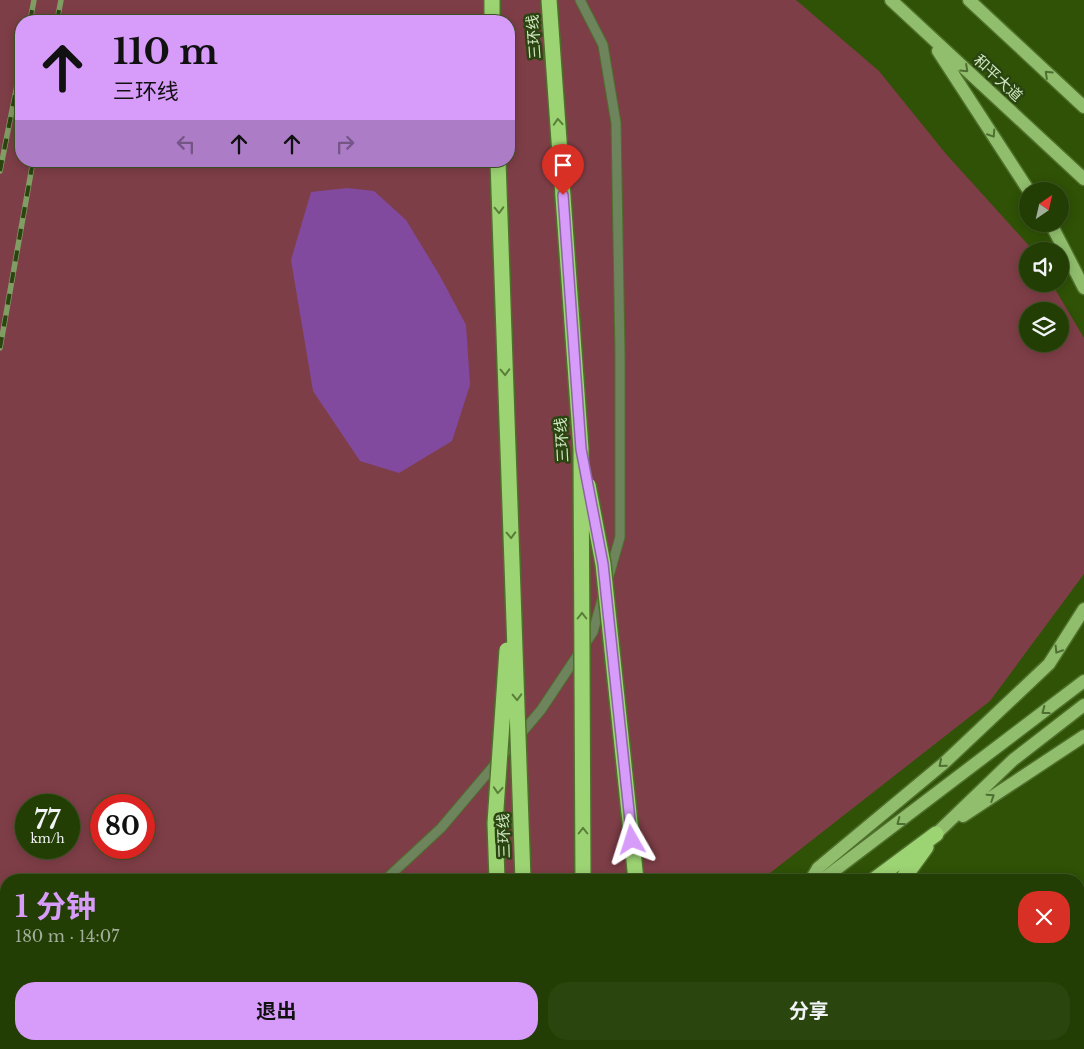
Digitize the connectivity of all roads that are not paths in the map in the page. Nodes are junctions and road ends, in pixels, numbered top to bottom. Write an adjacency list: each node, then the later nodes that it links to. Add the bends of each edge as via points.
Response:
1 (492, 0): 6 (highway)
2 (549, 0): 14 (highway, 三环线, one-way to 2, bridge)
3 (580, 0): 21 (lane, via 603,45 616,123 620,538 593,632 541,710 441,828)
4 (891, 0): 7 (main road, 和平大道)
5 (969, 0): 8 (main road, one-way to 5)
6 (492, 15)
7 (927, 34): 10 (main road, 和平大道, one-way to 10); 11 (main road, one-way to 11)
8 (1084, 107)
9 (498, 167): 15 (highway, 三环线, one-way to 15, bridge)
10 (1084, 179)
11 (1024, 182)
12 (1055, 232): 13 (main road)
13 (1084, 288)
14 (581, 449): 24 (highway, 三环线, one-way to 14, bridge); 25 (highway, bridge, via 603,564)
15 (512, 566): 22 (highway, one-way to 22, bridge, via 496,823); 23 (highway, 三环线, one-way to 23, bridge)
16 (1084, 609): 26 (main road, one-way to 26, via 1049,664 943,764)
17 (1084, 681): 27 (main road, one-way to 27)
18 (1084, 704): 20 (main road, via 1013,760)
19 (1084, 736): 20 (main road, one-way to 19)
20 (936, 834): 28 (highway); 29 (highway)
21 (391, 874)
22 (497, 874)
23 (523, 874)
24 (583, 874)
25 (635, 874)
26 (814, 874)
27 (830, 874)
28 (882, 874)
29 (906, 874)

